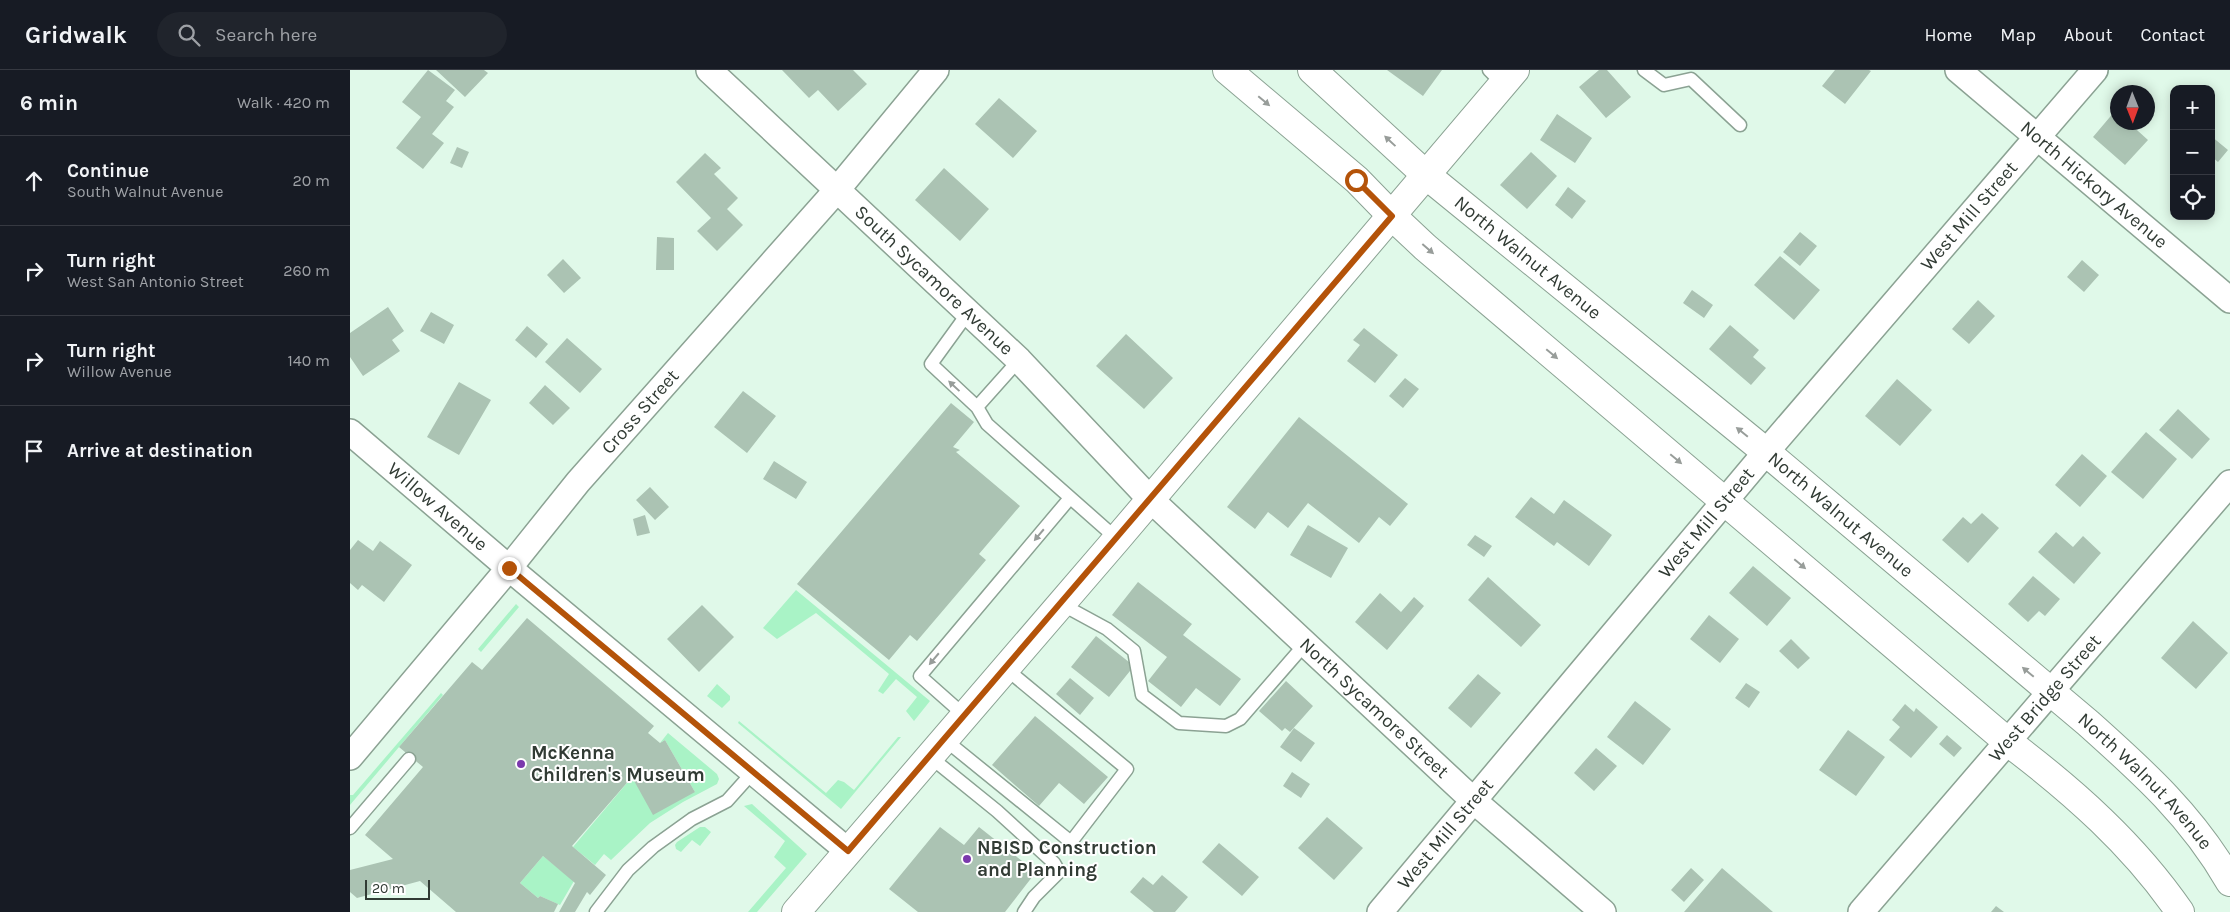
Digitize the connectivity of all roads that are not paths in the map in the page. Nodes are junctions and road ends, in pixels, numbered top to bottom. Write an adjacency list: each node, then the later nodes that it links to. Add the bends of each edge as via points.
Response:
1 (709, 70): 12 (street, South Sycamore Avenue)
2 (936, 70): 12 (street, Cross Street)
3 (1226, 70): 13 (main road, one-way to 13, via 1356,180)
4 (1644, 70): 9 (lane, via 1664,85 1691,79)
5 (1958, 70): 10 (street, North Hickory Avenue)
6 (2096, 70): 10 (street, West Mill Street)
7 (1317, 72): 11 (main road, North Walnut Avenue, one-way to 7)
8 (1502, 75): 11 (main road)
9 (1740, 125)
10 (2038, 138): 14 (street, North Hickory Avenue); 19 (street, West Mill Street)
11 (1425, 174): 13 (main road); 19 (main road, North Walnut Avenue, one-way to 11)
12 (836, 190): 15 (street, South Sycamore Avenue); 25 (street, Cross Street, via 578,482)
13 (1392, 216): 22 (main road); 23 (main road, one-way to 23)
14 (2230, 300)
15 (968, 313): 16 (street, South Sycamore Avenue); 17 (lane, one-way to 15, via 931,364)
16 (1019, 360): 17 (lane); 22 (street, South Sycamore Avenue)
17 (977, 408): 21 (lane, via 987,424)
18 (350, 432): 25 (street, Willow Avenue)
19 (1766, 452): 23 (street, West Mill Street); 29 (main road, North Walnut Avenue, one-way to 19)
20 (2230, 483): 29 (street, West Bridge Street)
21 (1070, 498): 24 (lane); 30 (lane, one-way to 30, via 920,676)
22 (1150, 499): 24 (main road); 27 (street, North Sycamore Street)
23 (1725, 500): 31 (main road, one-way to 31); 36 (street, West Mill Street)
24 (1116, 539): 26 (main road)
25 (509, 568): 33 (street, Cross Street); 35 (street, Willow Avenue)
26 (1061, 604): 27 (lane, via 1107,629 1134,651 1142,695 1179,723 1226,726 1240,719); 28 (main road)
27 (1306, 642): 36 (street, North Sycamore Street)
28 (1005, 668): 30 (main road); 32 (lane, via 1127,769 1071,842)
29 (2051, 691): 31 (street, West Bridge Street); 39 (main road, North Walnut Avenue, via 2183,813)
30 (964, 715): 32 (main road)
31 (2008, 742): 45 (street, West Bridge Street); 46 (main road, via 2044,769 2123,840)
32 (936, 748): 38 (main road); 42 (lane, via 997,811 1054,863 1058,872)
33 (350, 757)
34 (409, 759): 37 (lane)
35 (753, 772): 38 (street, Willow Avenue); 40 (lane, via 727,801 692,819 653,846 628,870)
36 (1474, 801): 43 (street, West Mill Street); 44 (street, North Sycamore Street)
37 (350, 828)
38 (848, 851): 41 (main road)
39 (2230, 882)
40 (596, 912)
41 (796, 912)
42 (1024, 912)
43 (1380, 912)
44 (1603, 912)
45 (1861, 912)
46 (2180, 912)

